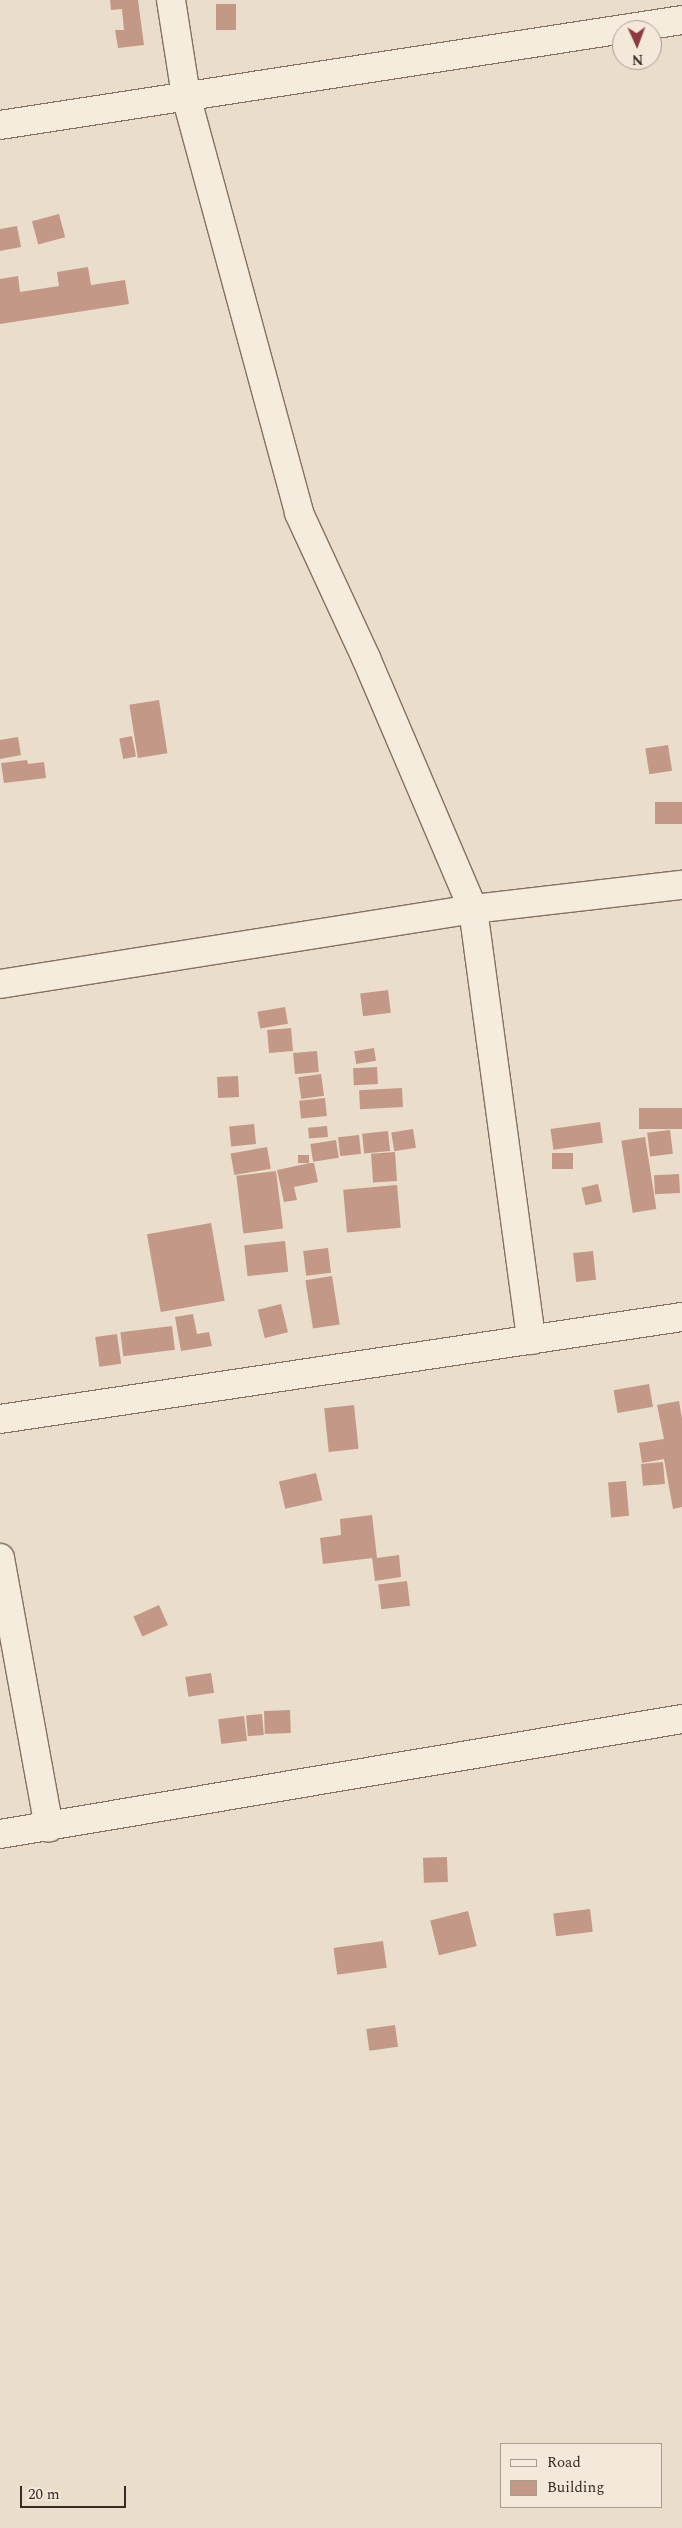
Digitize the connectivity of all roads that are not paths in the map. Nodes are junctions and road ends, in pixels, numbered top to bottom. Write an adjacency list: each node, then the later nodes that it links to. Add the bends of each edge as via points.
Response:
1 (171, 0): 3 (street)
2 (682, 20): 3 (street)
3 (186, 96): 4 (street); 6 (street, via 299,513 366,658)
4 (0, 125)
5 (682, 885): 6 (street)
6 (473, 910): 7 (street); 9 (street)
7 (0, 984)
8 (682, 1317): 9 (street)
9 (530, 1340): 10 (street)
10 (0, 1420)
11 (0, 1558): 13 (street)
12 (682, 1720): 13 (street)
13 (49, 1828): 14 (street)
14 (0, 1834)

